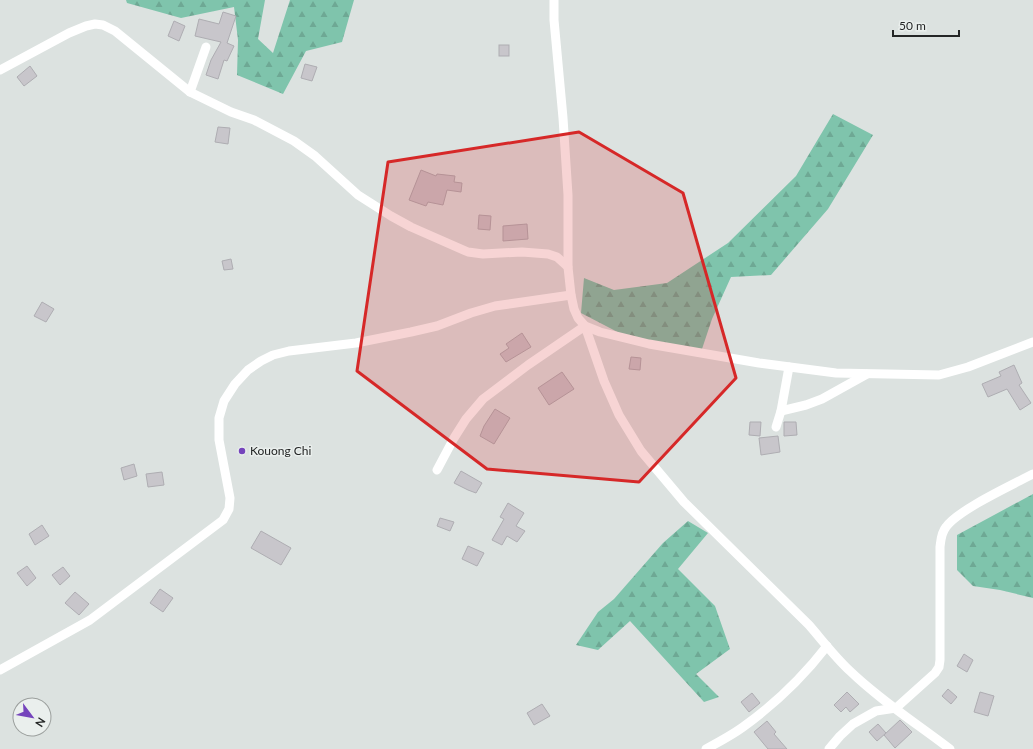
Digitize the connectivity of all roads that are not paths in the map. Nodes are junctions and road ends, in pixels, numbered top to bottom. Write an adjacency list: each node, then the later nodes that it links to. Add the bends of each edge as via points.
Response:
1 (554, 0): 5 (street, via 568,195)
2 (206, 47): 4 (street)
3 (0, 70): 4 (street, via 69,33 95,24 115,31)
4 (190, 92): 5 (street, via 294,141 358,194 391,216 431,236 468,252 548,254 557,257)
5 (568, 267): 6 (street)
6 (571, 295): 7 (street, via 578,318); 16 (street, via 495,306 437,326 363,342 289,351 261,361 235,384 224,401 219,418 219,440 230,498 229,509 223,520 90,620)
7 (585, 326): 9 (street, via 649,344); 13 (street, via 483,399 466,418); 15 (street, via 619,415 641,451 684,502 809,625)
8 (1033, 342): 10 (street, via 968,367 939,375)
9 (789, 367): 10 (street); 11 (street)
10 (867, 374): 11 (street, via 822,399)
11 (781, 411): 12 (street)
12 (776, 427)
13 (437, 470)
14 (1033, 474): 17 (street, via 961,514 943,531 940,547 939,666 929,679)
15 (827, 646): 17 (street, via 850,671); 18 (street, via 793,686 743,727)
16 (0, 670)
17 (896, 708): 19 (street, via 876,711 865,716 853,724); 20 (street)
18 (706, 749)
19 (829, 749)
20 (950, 749)

